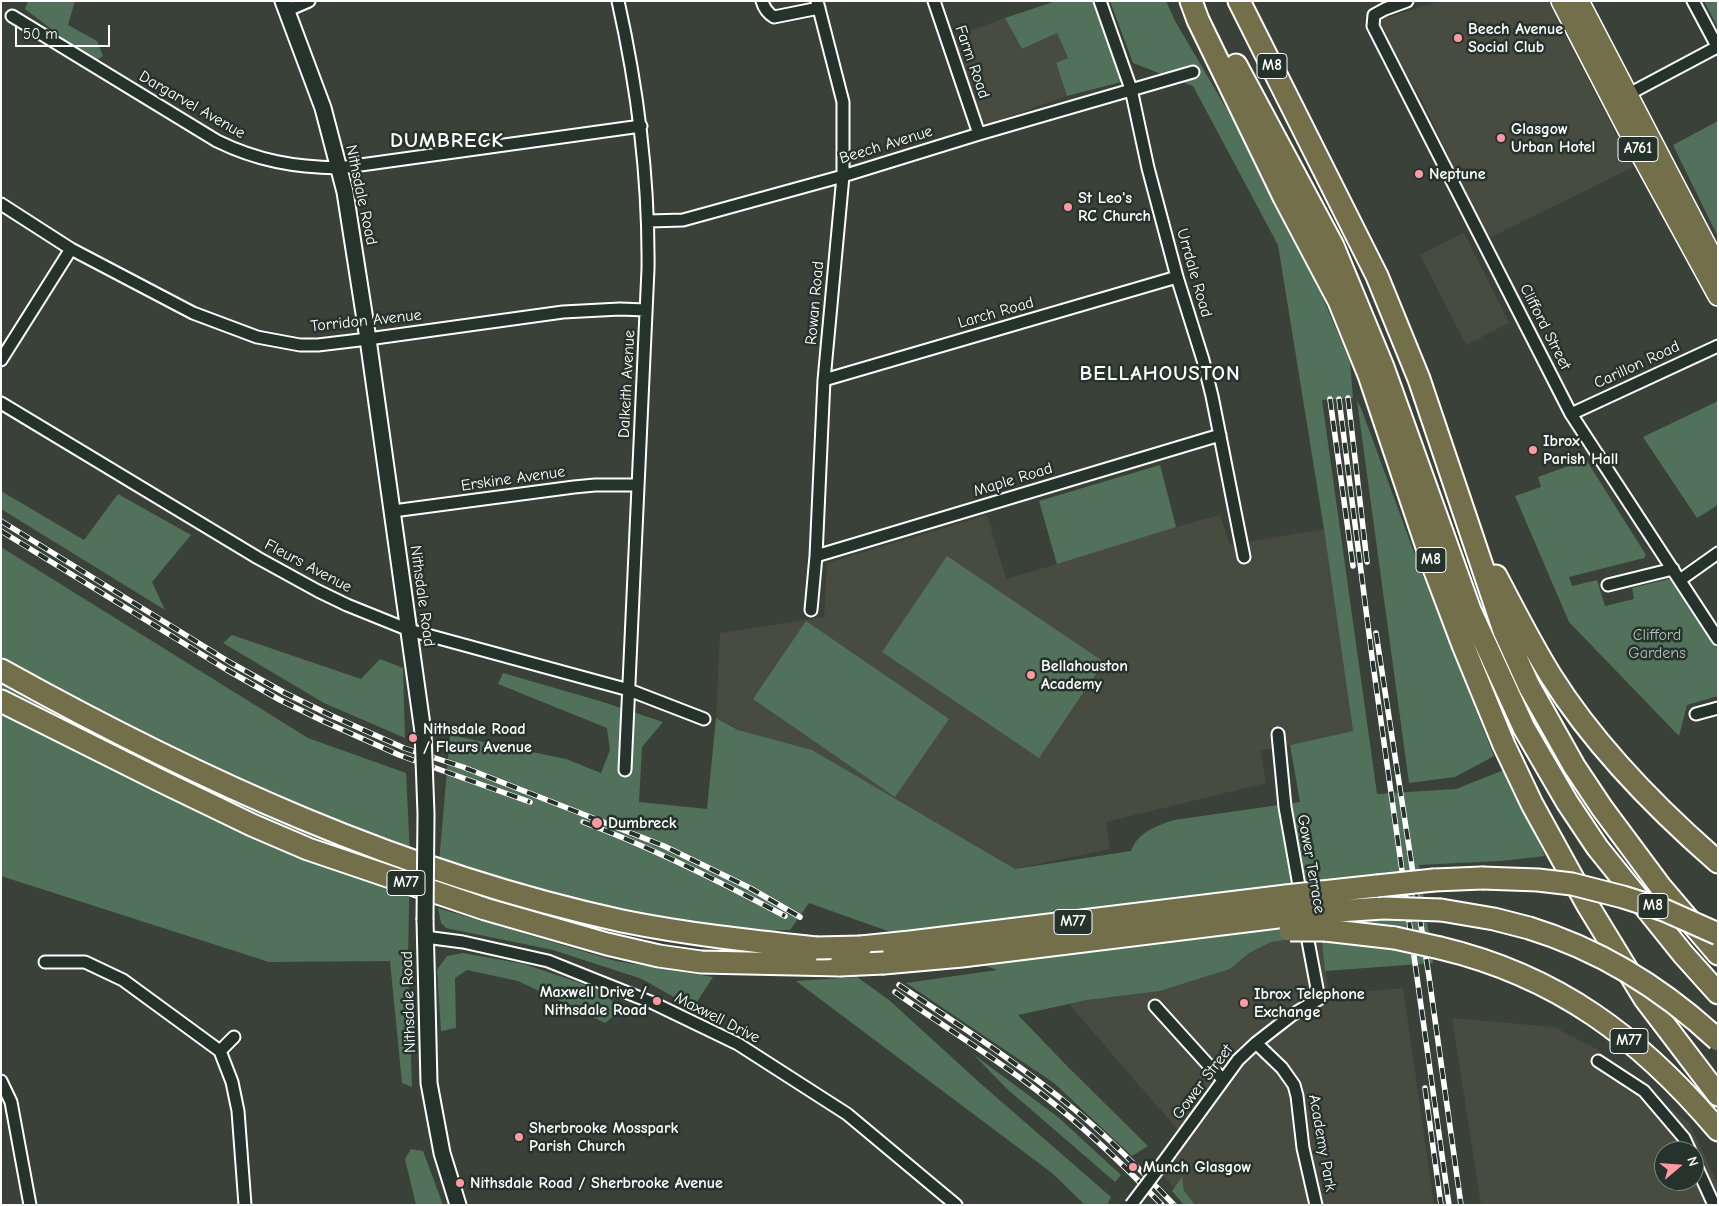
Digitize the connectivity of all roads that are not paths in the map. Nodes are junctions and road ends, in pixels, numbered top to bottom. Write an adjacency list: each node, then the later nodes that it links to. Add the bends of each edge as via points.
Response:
1 (309, 1): 16 (street)
2 (618, 1): 23 (street, Dalkeith Avenue)
3 (762, 1): 15 (street, via 769,14 778,18)
4 (934, 1): 25 (street, Farm Road)
5 (1100, 1): 20 (street, Urrdale Road)
6 (1178, 1): 22 (highway, via 1213,70)
7 (1191, 1): 22 (highway, M8)
8 (1206, 1): 73 (highway, M8, via 1244,80 1333,246 1383,367 1470,610 1524,728 1597,847)
9 (1239, 1): 24 (highway, M8)
10 (1253, 1): 24 (highway, M8)
11 (1407, 1): 40 (street, Clifford Street, via 1374,14 1373,26)
12 (1561, 1): 33 (main road, A761)
13 (1579, 1): 21 (main road, A761)
14 (1693, 1): 18 (street)
15 (818, 5): 27 (street, Rowan Road, via 843,102)
16 (286, 6): 26 (street, Nithsdale Road, via 323,108)
17 (12, 16): 26 (street, Dargarvel Avenue, via 235,150 288,164)
18 (1718, 47): 21 (street)
19 (1193, 72): 20 (street, Beech Avenue)
20 (1131, 89): 25 (street, Beech Avenue); 32 (street, Urrdale Road)
21 (1627, 94): 31 (main road, A761)
22 (1244, 114): 83 (highway, M8, via 1338,301 1369,375 1435,571 1504,745 1532,804 1587,904 1641,992)
23 (641, 126): 26 (street, Dargarvel Avenue); 29 (street, Dalkeith Avenue)
24 (1305, 131): 44 (highway, M8, via 1377,276 1419,380)
25 (979, 134): 27 (street, Beech Avenue)
26 (339, 168): 35 (street, Nithsdale Road)
27 (843, 176): 29 (street, Beech Avenue, via 683,220); 38 (street, Rowan Road)
28 (1, 204): 30 (street, Torridon Avenue)
29 (649, 221): 34 (street, Dalkeith Avenue)
30 (71, 249): 35 (street, Torridon Avenue, via 193,313 257,337 318,345); 37 (street)
31 (1718, 268)
32 (1177, 278): 38 (street, Larch Road); 41 (street, Urrdale Road, via 1203,360)
33 (1718, 296)
34 (646, 310): 35 (street, Torridon Avenue, via 564,312); 42 (street, Dalkeith Avenue)
35 (368, 339): 43 (street, Nithsdale Road)
36 (1718, 346): 40 (street, Carillon Road)
37 (1, 360)
38 (824, 380): 46 (street, Rowan Road)
39 (1, 403): 52 (street, Fleurs Avenue, via 258,558 326,595)
40 (1571, 414): 48 (street, Clifford Street)
41 (1220, 436): 46 (street, Maple Road); 47 (street, Urrdale Road)
42 (638, 485): 43 (street, Erskine Avenue, via 574,487); 56 (street, Dalkeith Avenue)
43 (393, 511): 52 (street, Nithsdale Road)
44 (1470, 530): 64 (highway, M8, via 1537,652 1570,704 1626,773); 71 (highway, M8, via 1504,631 1529,686 1574,766 1645,867)
45 (1718, 553): 49 (street)
46 (816, 556): 51 (street, Rowan Road)
47 (1244, 557)
48 (1673, 569): 49 (street, Clifford Street); 50 (street)
49 (1680, 580): 53 (street, Clifford Street)
50 (1608, 585)
51 (811, 610)
52 (409, 630): 56 (street, Fleurs Avenue); 70 (street, Nithsdale Road, bridge, via 423,732)
53 (1718, 639)
54 (1, 659): 63 (highway, M77)
55 (1, 670): 63 (highway, M77)
56 (629, 690): 60 (street, Fleurs Avenue); 62 (street, Dalkeith Avenue)
57 (1, 701): 67 (highway, M77, bridge, via 176,789 308,849 485,909 659,956 701,962 884,964)
58 (1718, 708): 59 (street)
59 (1696, 714)
60 (704, 720)
61 (1278, 734): 74 (street, Gower Terrace, via 1285,807)
62 (625, 770)
63 (224, 785): 67 (highway, M77, bridge, via 374,848 455,876 623,921 764,943 816,948 861,947)
64 (1718, 862)
65 (1584, 888): 66 (highway, M77, bridge, via 1538,880 1434,880 1377,886); 68 (highway, M8, bridge, via 1651,896); 69 (highway, M8, bridge, via 1664,910)
66 (1323, 912): 67 (highway, M77, bridge); 67 (highway, M77, bridge); 77 (highway, M77, bridge, via 1382,908 1441,910 1529,928 1578,946 1631,973 1668,998); 84 (highway, M77, bridge, via 1395,938 1481,959 1562,995 1622,1035 1672,1079)
67 (1287, 914)
68 (1718, 920)
69 (1718, 934)
70 (425, 937): 89 (street, Nithsdale Road, via 429,1083 442,1153); 90 (street, Maxwell Drive, via 548,961 653,1003 738,1044 847,1114)
71 (1718, 954)
72 (45, 962): 79 (street, via 85,962 124,980)
73 (1718, 993)
74 (1319, 999): 78 (street, Gower Street)
75 (1156, 1006): 81 (street)
76 (234, 1037): 79 (street)
77 (1718, 1040)
78 (1256, 1042): 81 (street, Gower Street); 92 (street, Academy Park, via 1294,1085 1303,1148)
79 (220, 1051): 88 (street, via 232,1082 238,1111)
80 (1598, 1061): 85 (street, via 1644,1091)
81 (1223, 1079): 91 (street, Gower Street, bridge)
82 (1, 1081): 87 (street, via 11,1102)
83 (1718, 1095)
84 (1718, 1130)
85 (1685, 1141)
86 (1704, 1183): 93 (street)
87 (30, 1205)
88 (245, 1205)
89 (458, 1205)
90 (956, 1205)
91 (1130, 1205)
92 (1316, 1205)
93 (1714, 1205)

